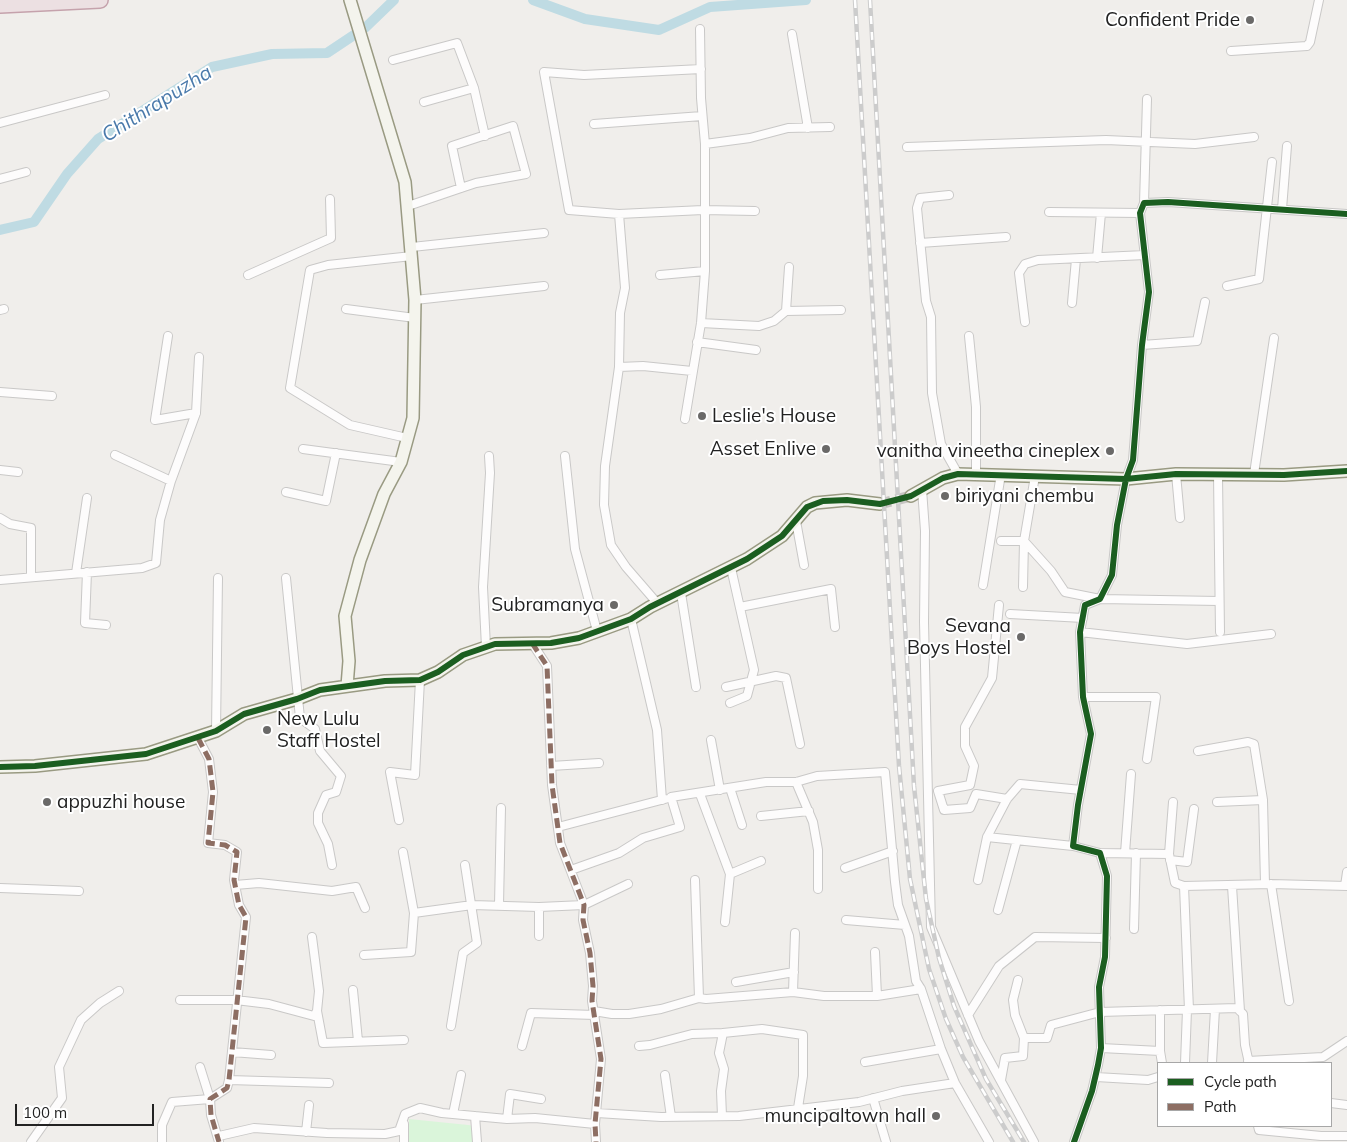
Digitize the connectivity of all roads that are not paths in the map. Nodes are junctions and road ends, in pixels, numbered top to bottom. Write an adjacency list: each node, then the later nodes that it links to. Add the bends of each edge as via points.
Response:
1 (92, 0): 4 (highway)
2 (350, 0): 32 (street, via 400,161)
3 (1319, 0): 7 (street, via 1307,46)
4 (0, 6)
5 (700, 29): 9 (street)
6 (792, 34): 17 (street)
7 (1231, 51)
8 (393, 60): 10 (street, via 457,43)
9 (701, 70): 14 (street); 40 (street, via 584,75 544,72 569,210)
10 (474, 88): 13 (street); 19 (street)
11 (105, 95): 15 (street)
12 (1146, 99): 21 (street)
13 (424, 102)
14 (702, 116): 16 (street); 22 (street)
15 (0, 123)
16 (594, 124)
17 (808, 128): 18 (street); 22 (street, via 788,128 750,138)
18 (830, 128)
19 (485, 136): 28 (street, via 452,146); 28 (street, via 513,126 526,174)
20 (1254, 137): 21 (street, via 1195,144)
21 (1146, 141): 24 (street); 31 (street)
22 (705, 144): 35 (street)
23 (1286, 146): 34 (street)
24 (907, 147)
25 (1272, 162): 33 (street)
26 (26, 172): 27 (street)
27 (0, 179)
28 (462, 188): 32 (street)
29 (949, 195): 44 (street, via 919,199)
30 (330, 199): 51 (street, via 331,238)
31 (1144, 203): 33 (street); 39 (street)
32 (408, 206): 45 (street)
33 (1267, 208): 34 (street); 54 (street, via 1259,279)
34 (1282, 209): 41 (street)
35 (704, 210): 36 (street); 40 (street); 50 (street)
36 (755, 211)
37 (1049, 212): 38 (street)
38 (1101, 213): 39 (street); 47 (street)
39 (1140, 213): 46 (street)
40 (619, 214): 71 (street, via 625,288 620,313)
41 (1347, 214)
42 (544, 233): 45 (street)
43 (1006, 237): 44 (street)
44 (920, 243): 87 (street, via 926,301 931,317 930,368 938,426 941,444)
45 (412, 251): 55 (street); 77 (street, via 310,270 290,388 350,424)
46 (1145, 254): 47 (street); 68 (street, via 1149,292)
47 (1097, 258): 48 (street)
48 (1076, 260): 57 (street); 62 (street, via 1038,260 1025,264 1019,273)
49 (789, 267): 60 (street)
50 (704, 271): 52 (street); 63 (street)
51 (248, 275)
52 (660, 275)
53 (544, 286): 55 (street)
54 (1227, 286)
55 (415, 300): 61 (street)
56 (1205, 302): 68 (street, via 1197,341)
57 (1072, 303)
58 (346, 309): 61 (street)
59 (841, 310): 60 (street)
60 (786, 311): 63 (street, via 770,323 759,326)
61 (415, 318): 77 (street, via 413,418)
62 (1025, 322)
63 (701, 324): 67 (street)
64 (168, 336): 75 (street, via 155,420)
65 (969, 336): 91 (street, via 976,407)
66 (1274, 338): 90 (street)
67 (697, 342): 69 (street); 72 (street)
68 (1142, 345): 94 (street, via 1133,460)
69 (756, 350)
70 (198, 357): 75 (street)
71 (619, 367): 72 (street); 119 (street, via 604,466 604,505 609,537 626,567)
72 (692, 370): 76 (street)
73 (0, 392): 74 (street)
74 (52, 396)
75 (196, 413): 95 (street)
76 (685, 419)
77 (407, 438): 83 (street)
78 (302, 449): 79 (street)
79 (336, 453): 83 (street); 97 (street, via 326,501)
80 (115, 455): 95 (street)
81 (489, 456): 132 (street, via 484,587)
82 (565, 456): 127 (street, via 575,549)
83 (401, 462): 135 (street, via 384,494 360,560 345,616)
84 (0, 470): 86 (street)
85 (1347, 471): 90 (street)
86 (18, 472)
87 (958, 474): 91 (street); 96 (street)
88 (1001, 474): 91 (street); 93 (street); 114 (street)
89 (1176, 474): 92 (street); 94 (street); 102 (street)
90 (1254, 474): 92 (street)
91 (976, 475)
92 (1218, 475): 118 (street)
93 (1035, 476): 94 (street); 105 (street)
94 (1126, 480): 117 (street, via 1112,575)
95 (171, 481): 109 (street, via 160,520 156,563 142,568)
96 (922, 489): 98 (street); 232 (street, via 931,927)
97 (286, 492)
98 (912, 496)
99 (88, 498): 108 (street)
100 (880, 504): 103 (street, via 823,501 807,507)
101 (0, 518): 110 (street, via 10,524 31,528)
102 (1180, 518)
103 (796, 521): 106 (street); 107 (street, via 782,536)
104 (1001, 541): 105 (street)
105 (1024, 541): 115 (street); 117 (street, via 1066,592)
106 (804, 565)
107 (731, 568): 116 (street); 121 (street)
108 (76, 572): 109 (street); 110 (street)
109 (87, 572): 125 (street, via 85,624)
110 (31, 576): 113 (street)
111 (218, 578): 141 (street)
112 (286, 578): 139 (street)
113 (0, 580)
114 (983, 585)
115 (1023, 587)
116 (681, 593): 119 (street); 136 (street)
117 (1100, 599): 118 (street); 123 (street, via 1085,605)
118 (1219, 601): 129 (street)
119 (658, 604): 124 (street)
120 (999, 605): 157 (street, via 992,678 964,727 965,746 974,766 970,785 938,792 944,810 970,808 976,794)
121 (740, 607): 126 (street, via 831,589); 134 (street, via 754,670)
122 (1010, 614): 123 (street)
123 (1083, 618): 128 (street)
124 (631, 619): 127 (street); 158 (street, via 657,730)
125 (106, 625)
126 (834, 627)
127 (597, 631): 131 (street, via 552,643)
128 (1080, 632): 130 (street, via 1187,644); 138 (street)
129 (1220, 632)
130 (1272, 634)
131 (532, 643): 132 (street); 148 (street, via 547,666)
132 (486, 647): 133 (street, via 463,655)
133 (420, 680): 135 (street); 166 (street, via 416,775 390,772)
134 (752, 681): 137 (street); 140 (street, via 747,696); 144 (street, via 776,676 786,678)
135 (347, 686): 139 (street, via 320,690)
136 (696, 687)
137 (726, 687)
138 (1083, 697): 146 (street, via 1156,697); 154 (street, via 1091,734)
139 (297, 700): 141 (street, via 244,714); 179 (street, via 300,718 315,729 320,751 341,776 336,792 326,795 318,813 318,823 328,844)
140 (730, 703)
141 (216, 731): 142 (street)
142 (198, 738): 149 (street, via 146,754); 189 (street, via 209,759 213,792 208,844 224,845 237,852)
143 (711, 740): 153 (street)
144 (800, 744)
145 (1198, 750): 159 (street, via 1248,742 1254,744)
146 (1147, 759)
147 (599, 763): 148 (street)
148 (551, 766): 168 (street)
149 (0, 767)
150 (1131, 774): 176 (street)
151 (796, 782): 152 (street, via 766,782); 164 (street); 172 (street, via 817,776 885,772)
152 (730, 788): 153 (street); 167 (street)
153 (720, 790): 155 (street)
154 (1081, 790): 157 (street, via 1020,784); 171 (street)
155 (700, 794): 156 (street); 184 (street)
156 (671, 797): 158 (street); 182 (street, via 680,827 643,838 619,853)
157 (1007, 799): 169 (street)
158 (662, 800): 168 (street)
159 (1263, 800): 161 (street); 188 (street)
160 (1173, 802): 177 (street)
161 (1217, 802)
162 (501, 808): 198 (street)
163 (1194, 809): 177 (street, via 1187,862)
164 (809, 811): 165 (street); 194 (street, via 818,850)
165 (761, 816)
166 (399, 820)
167 (742, 825)
168 (558, 827): 182 (street, via 560,843)
169 (987, 837): 170 (street); 186 (street)
170 (1017, 840): 171 (street); 201 (street)
171 (1074, 846): 175 (street)
172 (893, 851): 181 (street); 205 (street, via 898,906)
173 (403, 852): 202 (street)
174 (1136, 852): 176 (street); 177 (street); 206 (street)
175 (1100, 853): 176 (street); 210 (street, via 1107,876)
176 (1125, 853)
177 (1170, 857): 190 (street, via 1175,883)
178 (761, 861): 184 (street)
179 (332, 865)
180 (465, 865): 196 (street)
181 (845, 868)
182 (571, 870): 197 (street)
183 (1347, 872): 192 (street)
184 (730, 874): 204 (street)
185 (695, 880): 221 (street)
186 (978, 880)
187 (628, 884): 197 (street)
188 (1268, 884): 191 (street); 192 (street); 224 (street)
189 (235, 885): 200 (street, via 259,883 332,892 356,887); 223 (street, via 239,905 246,917)
190 (1184, 886): 191 (street); 227 (street)
191 (1232, 886): 229 (street)
192 (1346, 886)
193 (0, 888): 195 (street)
194 (818, 889)
195 (79, 891)
196 (472, 905): 198 (street); 202 (street); 233 (street, via 477,943 463,953)
197 (584, 905): 199 (street); 231 (street)
198 (499, 906): 199 (street)
199 (539, 907): 208 (street)
200 (365, 908)
201 (998, 910)
202 (414, 913): 212 (street, via 411,952)
203 (846, 920): 205 (street)
204 (726, 922)
205 (905, 925): 216 (street, via 916,981)
206 (1134, 929)
207 (795, 933): 213 (street)
208 (539, 936)
209 (312, 937): 228 (street, via 319,991)
210 (1106, 938): 230 (street, via 1106,957 1099,986); 232 (street, via 1035,937 999,966)
211 (875, 952): 220 (street)
212 (364, 955)
213 (794, 972): 215 (street); 219 (street)
214 (1018, 980): 235 (street, via 1013,1000)
215 (736, 982)
216 (921, 989): 220 (street); 242 (street)
217 (353, 990): 237 (street)
218 (119, 991): 280 (street, via 81,1020 59,1067 62,1098)
219 (793, 992): 220 (street, via 824,996); 221 (street)
220 (876, 996)
221 (699, 998): 231 (street, via 629,1014)
222 (180, 1000): 223 (street)
223 (236, 1000): 228 (street, via 269,1004 314,1016); 244 (street)
224 (1289, 1001)
225 (1215, 1009): 227 (street); 229 (street, via 1237,1008); 250 (street)
226 (1160, 1010): 227 (street); 230 (street); 243 (street)
227 (1188, 1010): 249 (street)
228 (317, 1011): 237 (street, via 323,1043)
229 (1240, 1011): 251 (street)
230 (1100, 1012): 235 (street, via 1051,1025 1048,1038); 241 (street)
231 (594, 1013): 239 (street, via 532,1013); 268 (street, via 601,1059)
232 (968, 1014): 258 (street)
233 (451, 1026)
234 (724, 1033): 240 (street, via 692,1034); 267 (street, via 762,1029 803,1035 803,1076); 272 (street, via 719,1053 724,1069)
235 (1024, 1038): 258 (street, via 1023,1056 1005,1058)
236 (404, 1040): 237 (street)
237 (358, 1041)
238 (1347, 1041): 246 (street, via 1323,1057)
239 (522, 1046)
240 (639, 1046)
241 (1100, 1048): 243 (street); 255 (street)
242 (941, 1049): 247 (street); 260 (street)
243 (1160, 1051): 248 (street)
244 (232, 1052): 245 (street); 257 (street)
245 (271, 1055)
246 (1301, 1061): 251 (street)
247 (864, 1062)
248 (1162, 1062)
249 (1185, 1062)
250 (1212, 1062)
251 (1248, 1062)
252 (200, 1067): 262 (street)
253 (461, 1075): 270 (street)
254 (666, 1075): 273 (street)
255 (1096, 1077): 256 (street, via 1148,1080); 289 (street)
256 (1157, 1077)
257 (229, 1080): 259 (street); 262 (street, via 227,1088)
258 (1001, 1082): 288 (street)
259 (328, 1083)
260 (955, 1083): 261 (street); 287 (street)
261 (873, 1098): 267 (street); 286 (street)
262 (210, 1099): 279 (street); 281 (street, via 172,1102 162,1125)
263 (541, 1099): 274 (street, via 510,1094)
264 (1332, 1103): 265 (street)
265 (1347, 1104)
266 (309, 1105): 277 (street)
267 (798, 1108): 272 (street)
268 (597, 1112): 273 (street, via 619,1116); 275 (street)
269 (405, 1114): 270 (street, via 420,1108); 277 (street, via 399,1131 385,1134); 283 (street)
270 (453, 1114): 271 (street)
271 (475, 1116): 274 (street); 284 (street)
272 (722, 1116): 273 (street)
273 (671, 1117)
274 (507, 1119): 275 (street)
275 (595, 1124): 285 (street)
276 (1258, 1127): 278 (street, via 1259,1130)
277 (310, 1132): 279 (street, via 254,1128); 282 (street)
278 (1347, 1136)
279 (219, 1139)
280 (31, 1142)
281 (162, 1142)
282 (314, 1142)
283 (404, 1142)
284 (477, 1142)
285 (596, 1142)
286 (886, 1142)
287 (989, 1142)
288 (1034, 1142)
289 (1074, 1142)

